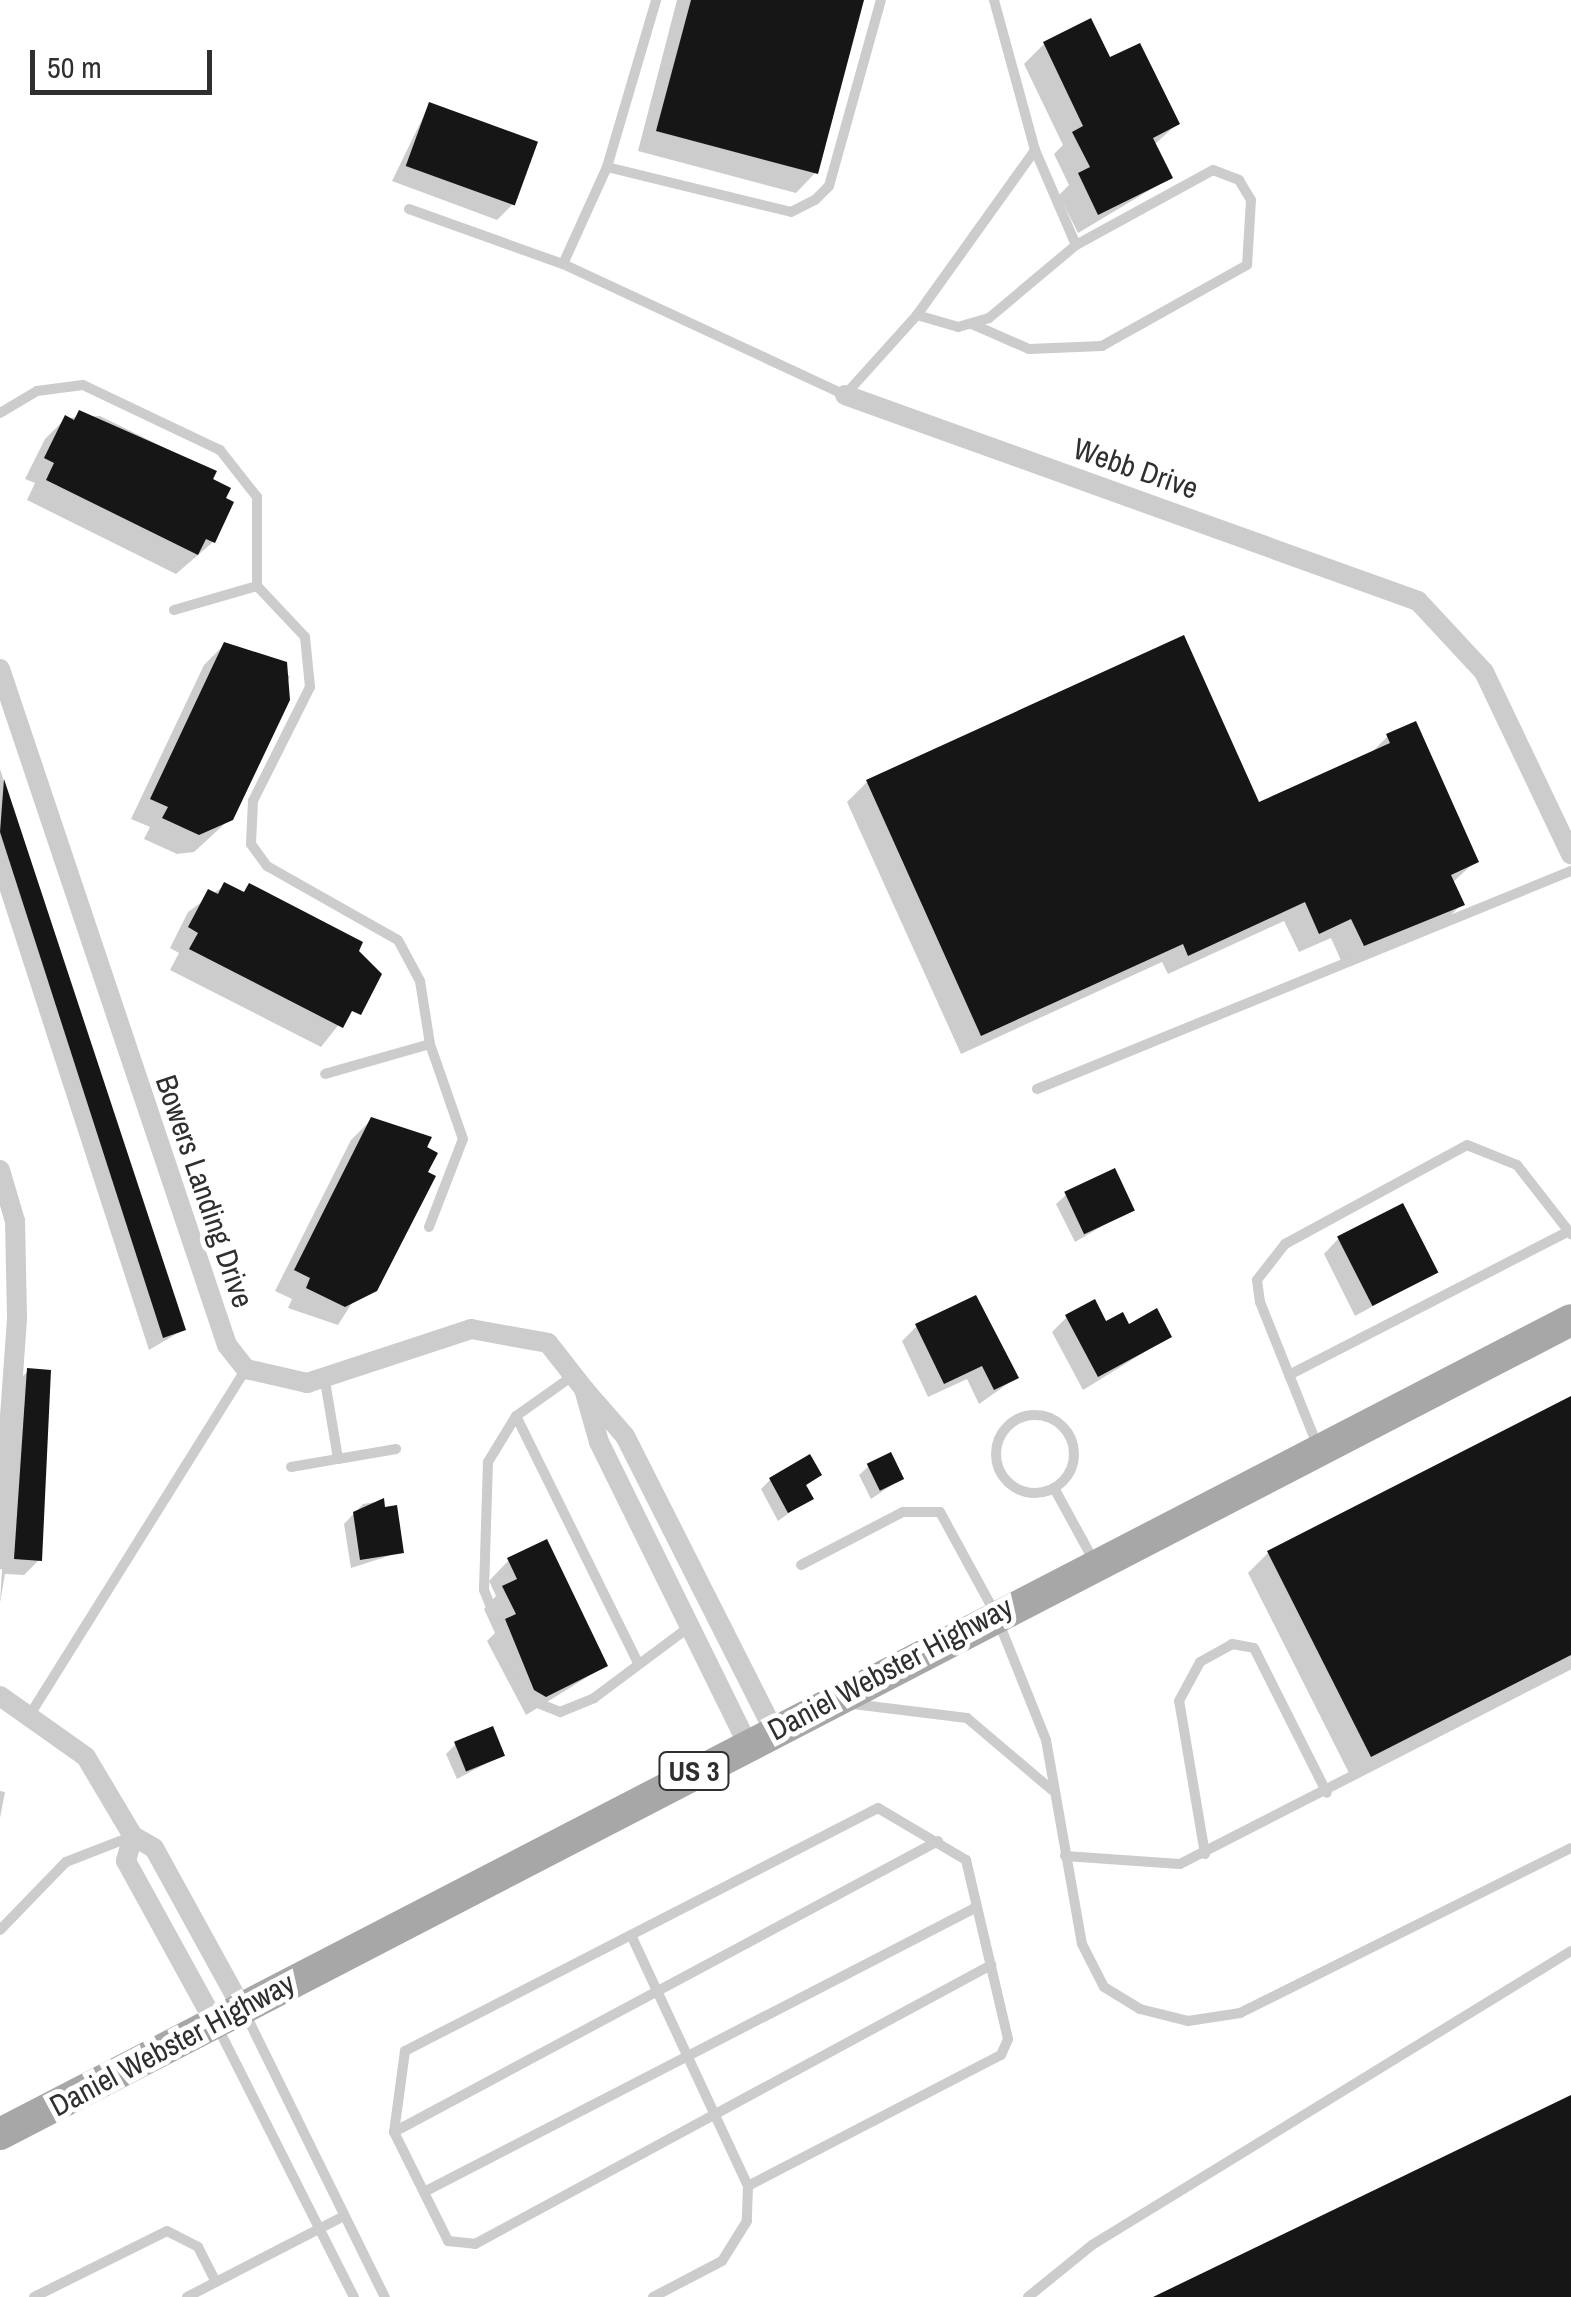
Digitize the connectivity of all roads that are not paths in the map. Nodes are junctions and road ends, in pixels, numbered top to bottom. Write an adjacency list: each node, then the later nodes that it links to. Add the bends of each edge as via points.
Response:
1 (656, 0): 5 (lane)
2 (881, 0): 5 (lane, via 829,186 814,200 791,212)
3 (994, 0): 4 (lane)
4 (1034, 150): 7 (lane); 9 (lane)
5 (607, 168): 8 (lane)
6 (410, 209): 8 (lane, Webb Drive)
7 (1076, 246): 10 (lane); 10 (lane, via 1213,170 1239,180 1251,200 1247,264 1102,346 1028,349)
8 (563, 264): 11 (lane, Webb Drive)
9 (917, 315): 10 (lane); 11 (lane)
10 (972, 324)
11 (844, 395): 16 (street, Webb Drive, via 1418,602 1484,672)
12 (0, 413): 13 (lane, via 37,391 83,385 220,450 256,497)
13 (257, 586): 14 (lane); 18 (lane, via 306,637 313,670 254,802 251,844 267,866 398,940 420,981)
14 (174, 610)
15 (0, 669): 25 (street, Bowers Landing Drive, via 207,1299)
16 (1571, 854)
17 (1571, 871): 20 (lane)
18 (430, 1044): 19 (lane); 22 (lane, via 463,1139)
19 (325, 1074)
20 (1037, 1088)
21 (0, 1170): 35 (street, via 15,1221 17,1319)
22 (429, 1227)
23 (1570, 1233): 26 (lane); 26 (lane, via 1517,1165 1467,1144 1285,1244 1266,1265 1260,1302)
24 (1571, 1320): 30 (main road, Daniel Webster Highway / US 3)
25 (246, 1369): 27 (street, via 274,1381); 44 (lane)
26 (1289, 1375): 30 (lane)
27 (325, 1380): 28 (street, via 484,1328 548,1343); 32 (lane)
28 (580, 1382): 29 (lane); 39 (street); 45 (street, via 625,1436)
29 (516, 1416): 40 (lane); 40 (lane, via 488,1462 484,1590 528,1700 560,1712 594,1698)
30 (1319, 1449): 36 (main road, Daniel Webster Highway / US 3)
31 (396, 1450): 32 (lane)
32 (338, 1459): 33 (lane)
33 (291, 1467)
34 (1054, 1488): 34 (lane, via 1074,1456 1066,1431 1045,1416 1019,1418 1000,1435 1000,1472 1030,1492); 36 (lane)
35 (0, 1559)
36 (1094, 1562): 38 (main road, Daniel Webster Highway / US 3)
37 (801, 1565): 38 (lane, via 924,1506 940,1512)
38 (994, 1612): 43 (main road, Daniel Webster Highway / US 3); 46 (lane, via 1046,1740)
39 (688, 1628): 40 (lane); 45 (street)
40 (637, 1661)
41 (1571, 1664): 47 (lane)
42 (0, 1696): 44 (street)
43 (824, 1702): 45 (main road, Daniel Webster Highway / US 3); 46 (lane, via 968,1718)
44 (30, 1713): 48 (street, via 86,1757)
45 (760, 1736): 59 (main road, Daniel Webster Highway / US 3)
46 (1052, 1790): 52 (lane)
47 (1327, 1792): 51 (lane); 51 (lane, via 1254,1648 1232,1644 1200,1662 1179,1701)
48 (132, 1836): 54 (lane, via 66,1862); 59 (street, via 154,1848); 59 (street, via 126,1862)
49 (938, 1841): 53 (lane, via 966,1860); 55 (lane, via 878,1808); 58 (lane)
50 (1571, 1848): 52 (lane, via 1240,2013 1188,2021 1104,1987 1082,1944)
51 (1206, 1854): 52 (lane, via 1152,1866)
52 (1065, 1856)
53 (977, 1907): 57 (lane); 60 (lane)
54 (0, 1930)
55 (630, 1935): 58 (lane); 62 (lane, via 405,2051)
56 (1571, 1951): 74 (lane, via 1092,2244)
57 (991, 1965): 61 (lane); 64 (lane, via 1008,2039 1002,2055)
58 (657, 1992): 60 (lane); 62 (lane)
59 (228, 2014): 63 (main road, Daniel Webster Highway / US 3); 66 (lane); 67 (lane)
60 (688, 2056): 61 (lane); 65 (lane)
61 (716, 2112): 64 (lane); 65 (lane, via 475,2244 448,2242)
62 (394, 2132): 65 (lane)
63 (0, 2134)
64 (748, 2186): 73 (lane, via 747,2221 722,2261)
65 (424, 2192)
66 (344, 2216): 67 (lane); 72 (lane)
67 (319, 2228): 68 (lane); 71 (lane)
68 (216, 2282): 69 (lane, via 198,2248 167,2231); 70 (lane)
69 (34, 2297)
70 (187, 2297)
71 (354, 2297)
72 (384, 2297)
73 (653, 2297)
74 (1028, 2297)

